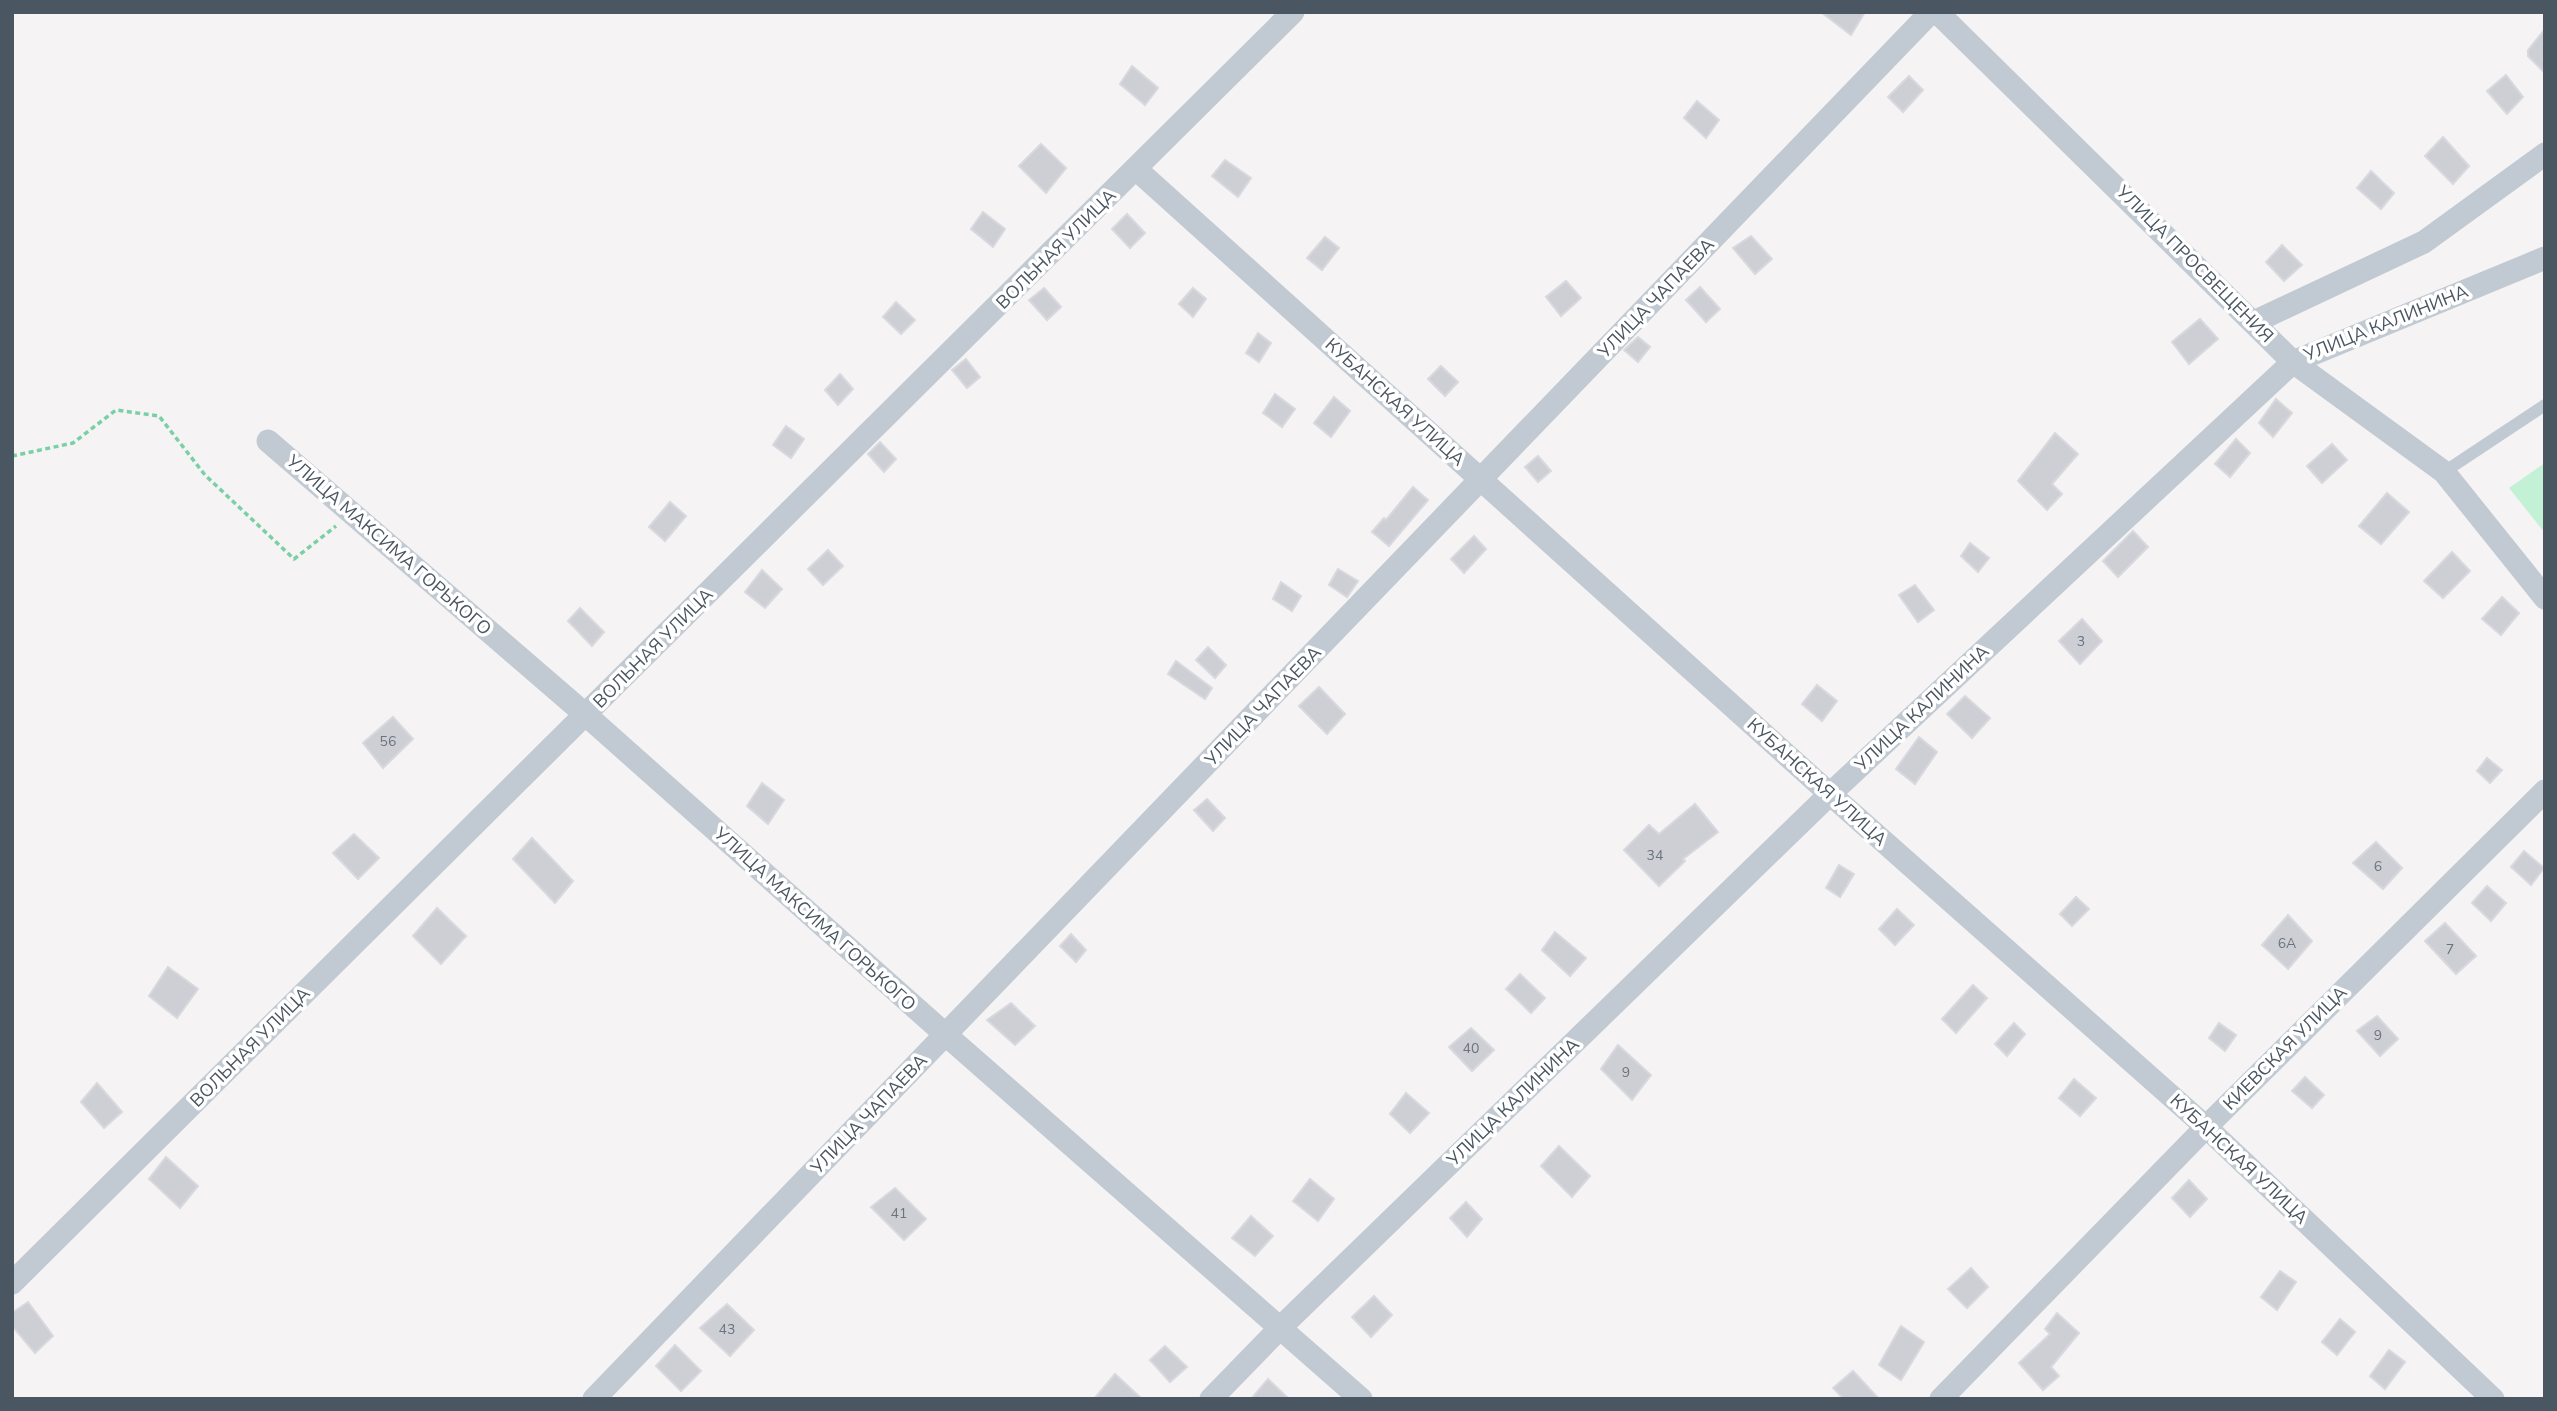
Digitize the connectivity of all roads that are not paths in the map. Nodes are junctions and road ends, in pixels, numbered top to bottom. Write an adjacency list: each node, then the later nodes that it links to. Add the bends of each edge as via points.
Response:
1 (1293, 12): 5 (street, ВОЛЬНАЯ УЛИЦА)
2 (1931, 12): 12 (street, УЛИЦА ЧАПАЕВА)
3 (1937, 12): 7 (street, УЛИЦА ПРОСВЕЩЕНИЯ)
4 (2545, 154): 7 (street, via 2424,242)
5 (1136, 169): 12 (street, КУБАНСКАЯ УЛИЦА); 14 (street, ВОЛЬНАЯ УЛИЦА)
6 (2545, 258): 8 (street, УЛИЦА КАЛИНИНА)
7 (2254, 321): 8 (street, УЛИЦА ПРОСВЕЩЕНИЯ)
8 (2293, 362): 11 (street, УЛИЦА ПРОСВЕЩЕНИЯ); 16 (street, УЛИЦА КАЛИНИНА)
9 (2545, 405): 11 (lane)
10 (268, 441): 14 (street, УЛИЦА МАКСИМА ГОРЬКОГО)
11 (2444, 472): 13 (street, УЛИЦА ПРОСВЕЩЕНИЯ)
12 (1481, 480): 16 (street, КУБАНСКАЯ УЛИЦА); 17 (street, УЛИЦА ЧАПАЕВА)
13 (2545, 598)
14 (586, 715): 17 (street, УЛИЦА МАКСИМА ГОРЬКОГО); 19 (street, ВОЛЬНАЯ УЛИЦА)
15 (2545, 791): 18 (street, КИЕВСКАЯ УЛИЦА)
16 (1830, 794): 18 (street, КУБАНСКАЯ УЛИЦА); 20 (street, УЛИЦА КАЛИНИНА)
17 (946, 1035): 20 (street, УЛИЦА МАКСИМА ГОРЬКОГО); 21 (street, УЛИЦА ЧАПАЕВА)
18 (2206, 1126): 24 (street, КИЕВСКАЯ УЛИЦА); 25 (street, КУБАНСКАЯ УЛИЦА)
19 (12, 1283)
20 (1280, 1328): 22 (street, УЛИЦА КАЛИНИНА); 23 (street, УЛИЦА МАКСИМА ГОРЬКОГО)
21 (594, 1399)
22 (1211, 1399)
23 (1361, 1399)
24 (1941, 1399)
25 (2493, 1399)

